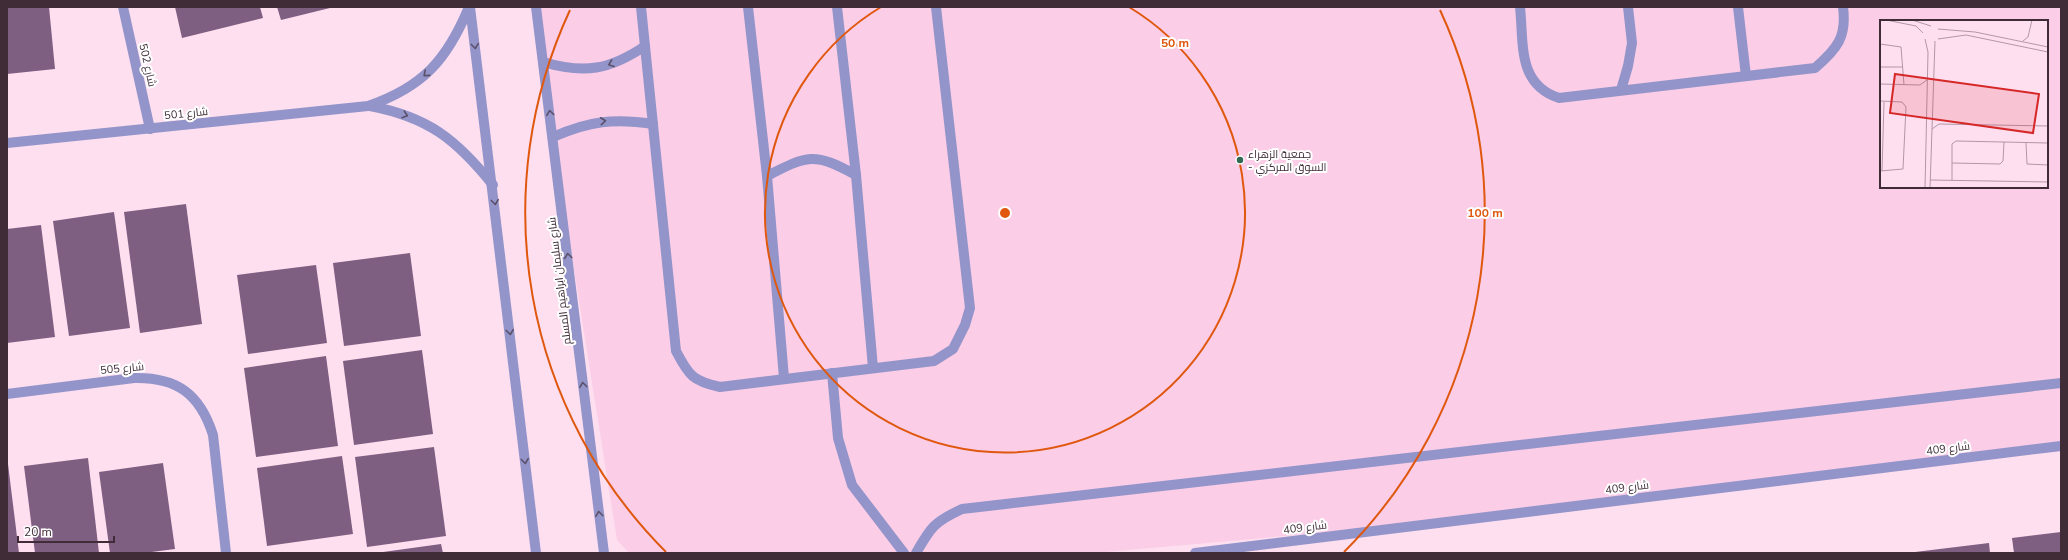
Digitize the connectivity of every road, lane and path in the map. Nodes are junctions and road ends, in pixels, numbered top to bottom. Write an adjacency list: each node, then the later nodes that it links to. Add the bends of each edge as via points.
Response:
1 (123, 7): 18 (street, شارع 502)
2 (470, 7): 16 (street, شارع 501, one-way to 16, via 452,44 427,74 389,99); 23 (street, one-way to 23)
3 (536, 7): 13 (street, شارع سليمان ابراهيم المسلم)
4 (641, 7): 12 (street)
5 (748, 7): 22 (street)
6 (837, 7): 21 (street)
7 (936, 7): 24 (street, via 970,308 966,325 953,349 934,361)
8 (1520, 7): 15 (street, via 1526,70 1536,85 1547,94 1560,98)
9 (1628, 7): 15 (street, via 1632,43)
10 (1738, 7): 14 (street)
11 (1843, 7): 14 (street, via 1842,37 1831,54 1815,68)
12 (645, 46): 13 (street, one-way to 13, via 627,58 607,66 586,70 564,68); 17 (street)
13 (543, 62): 19 (street, شارع سليمان ابراهيم المسلم, one-way to 13)
14 (1746, 76): 15 (street)
15 (1620, 90)
16 (368, 106): 18 (street, شارع 501); 23 (street, شارع 501, one-way to 23, via 413,117 434,128 456,144)
17 (653, 124): 19 (street, one-way to 17, via 577,127 602,121 627,120); 26 (street, via 676,352 686,369 699,382 720,387)
18 (150, 128): 20 (street, شارع 501)
19 (553, 137): 30 (street, شارع سليمان ابراهيم المسلم, one-way to 19)
20 (7, 143)
21 (856, 175): 22 (street, via 830,161 810,159 796,161); 24 (street)
22 (767, 176): 26 (street)
23 (493, 184): 32 (street, one-way to 32)
24 (873, 368): 25 (street)
25 (832, 372): 26 (street); 33 (street, via 838,438 852,485)
26 (784, 378)
27 (2061, 383): 34 (street, via 962,509 940,519 928,532)
28 (7, 394): 31 (street, شارع 505, via 140,378 170,382 185,390 205,413 213,435)
29 (2061, 446): 35 (street, شارع 409)
30 (605, 551)
31 (226, 553)
32 (536, 553)
33 (904, 553)
34 (916, 553)
35 (1195, 553)

